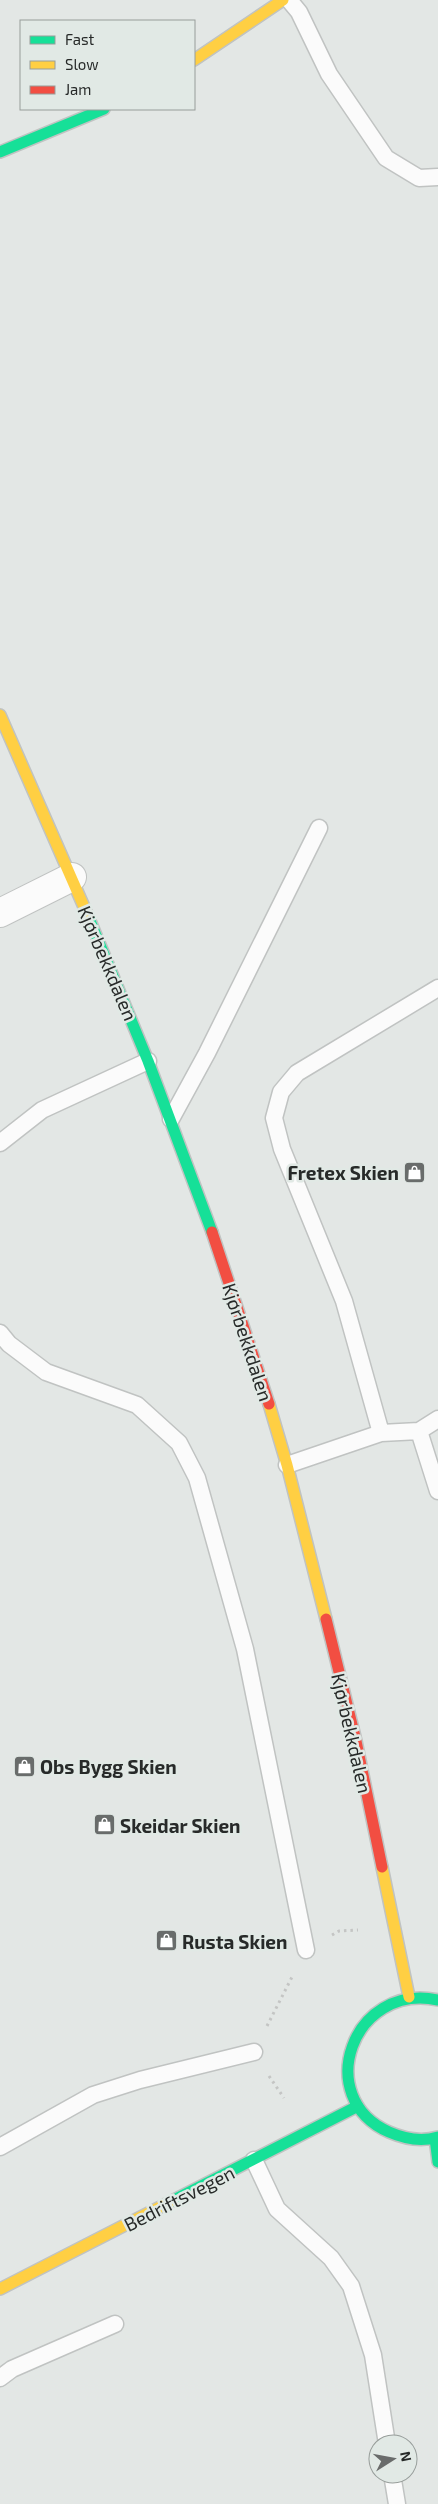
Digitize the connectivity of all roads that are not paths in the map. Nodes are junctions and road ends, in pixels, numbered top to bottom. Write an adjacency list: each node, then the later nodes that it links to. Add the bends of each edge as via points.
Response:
1 (283, 0): 3 (street)
2 (289, 0): 6 (lane, via 299,12 329,74 386,158 419,178)
3 (195, 59)
4 (102, 110): 5 (street)
5 (0, 152)
6 (438, 177)
7 (0, 715): 9 (street, Kjørbekkdalen)
8 (318, 828): 13 (lane, via 208,1053)
9 (72, 877): 10 (street); 12 (street, Kjørbekkdalen)
10 (0, 913)
11 (438, 988): 18 (lane, via 297,1073 281,1092 274,1118 282,1149 344,1301)
12 (148, 1061): 13 (street, Kjørbekkdalen); 14 (lane, via 42,1110)
13 (171, 1119): 19 (street, Kjørbekkdalen, via 221,1257)
14 (0, 1143)
15 (0, 1334): 21 (lane, via 8,1344 46,1372 138,1405 179,1443 197,1478 245,1648)
16 (438, 1419): 17 (lane)
17 (419, 1431): 18 (lane); 20 (lane)
18 (381, 1433): 19 (lane)
19 (287, 1465): 22 (street, Kjørbekkdalen, via 356,1741)
20 (438, 1491)
21 (306, 1950)
22 (409, 1997): 23 (street); 25 (street, via 386,2004 367,2018 354,2038 347,2061 348,2085)
23 (438, 2000)
24 (254, 2052): 27 (lane, via 93,2095)
25 (358, 2106): 26 (street, via 372,2124 391,2135 412,2140); 28 (street, Bedriftsvegen)
26 (436, 2137): 29 (street)
27 (0, 2147)
28 (254, 2160): 30 (street, Bedriftsvegen); 33 (lane, via 277,2209 331,2258 352,2286 373,2355)
29 (438, 2162)
30 (0, 2289)
31 (115, 2324): 32 (lane, via 12,2369)
32 (0, 2378)
33 (385, 2434)
34 (394, 2484): 35 (lane)
35 (397, 2504)

